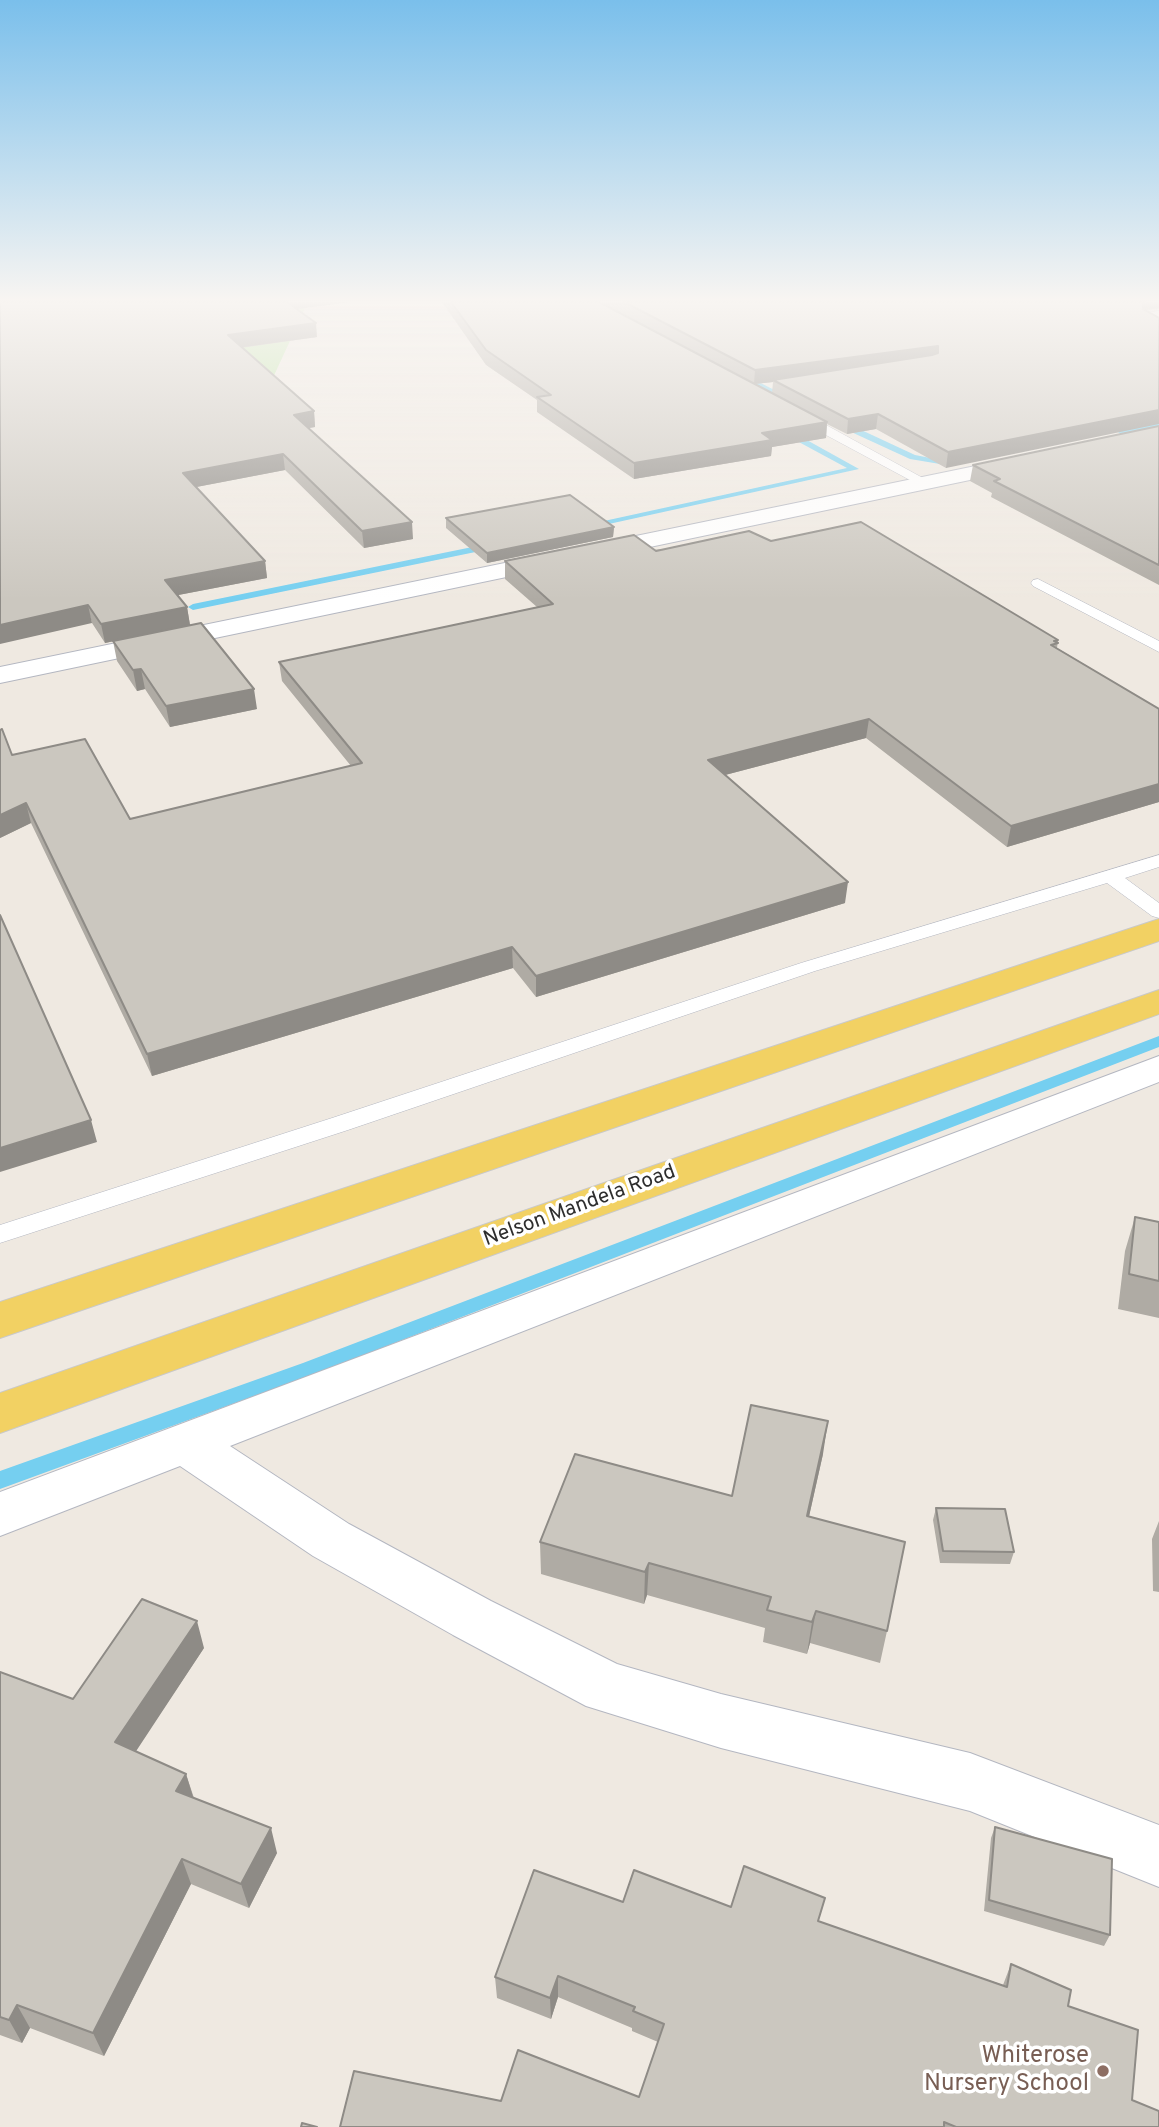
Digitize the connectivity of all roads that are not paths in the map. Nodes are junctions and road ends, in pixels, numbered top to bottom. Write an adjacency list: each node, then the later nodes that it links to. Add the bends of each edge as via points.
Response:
1 (787, 410): 3 (lane)
2 (1042, 458): 3 (street)
3 (926, 483): 6 (street)
4 (1038, 583): 5 (lane)
5 (1159, 647)
6 (0, 675)
7 (1159, 862): 8 (lane)
8 (1111, 877): 9 (lane); 13 (lane, via 808,967)
9 (1159, 912)
10 (1159, 929): 14 (main road)
11 (1159, 1001): 15 (main road, Nelson Mandela Road)
12 (1159, 1069): 16 (street)
13 (0, 1234)
14 (0, 1320)
15 (0, 1413)
16 (185, 1443): 17 (street); 18 (street, via 331,1540 606,1686 721,1721 970,1782)
17 (0, 1514)
18 (1159, 1856)

